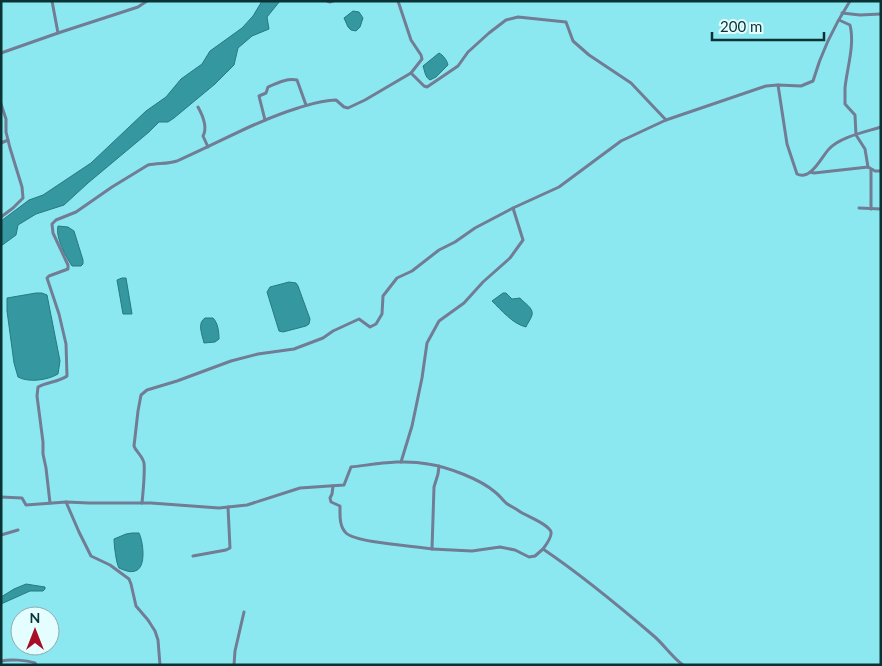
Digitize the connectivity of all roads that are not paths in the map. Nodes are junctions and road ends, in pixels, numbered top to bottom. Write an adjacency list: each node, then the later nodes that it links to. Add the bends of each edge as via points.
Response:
1 (52, 1): 10 (street)
2 (147, 1): 10 (street, via 130,10)
3 (327, 1): 4 (street)
4 (333, 1)
5 (398, 1): 12 (street, via 411,40 422,59)
6 (850, 1): 7 (street)
7 (842, 13): 8 (street); 9 (street)
8 (881, 14)
9 (839, 20): 13 (street, via 812,81 801,86); 20 (street, via 850,25 852,30 845,104 855,114)
10 (58, 32): 11 (street)
11 (1, 53)
12 (411, 73): 15 (street, via 348,108 336,100); 18 (street, via 427,87 458,66 468,52 506,20 518,17 566,22 573,42 631,83)
13 (778, 85): 18 (street, via 766,86); 26 (street, via 792,161 801,176)
14 (1, 104): 21 (street)
15 (306, 105): 17 (street); 17 (street, via 297,80 280,82 259,96)
16 (198, 107): 23 (street, via 206,128 203,136)
17 (266, 120): 23 (street)
18 (666, 120): 27 (street, via 621,141 558,187)
19 (881, 127): 20 (street)
20 (856, 135): 24 (street, via 865,149); 26 (street, via 836,142)
21 (8, 140): 22 (street); 31 (street, via 23,198)
22 (1, 143)
23 (208, 147): 37 (street, via 178,161 142,168 52,224 68,268 47,278 66,344 67,376 42,385 37,396)
24 (870, 168): 25 (street); 26 (street); 29 (street)
25 (881, 171)
26 (810, 172)
27 (513, 208): 32 (street, via 523,240 510,258 464,303 439,321 427,343 412,426); 38 (street, via 397,278 383,296 382,314 370,327 359,319 323,338 294,348 231,361 147,390 141,395 134,446 144,463)
28 (859, 208): 29 (street)
29 (871, 209): 30 (street)
30 (881, 209)
31 (1, 217)
32 (401, 462): 33 (street); 34 (street, via 351,467 344,485)
33 (439, 466): 42 (street, via 475,480 522,513 547,526 551,536); 43 (street, via 434,487)
34 (333, 486): 39 (street, via 300,488 247,505); 43 (street, via 331,502 340,506 340,521 345,532 376,542)
35 (1, 496): 37 (street, via 22,498 26,505)
36 (66, 502): 37 (street); 38 (street); 48 (street, via 91,556 110,565 129,580 136,606 155,631)
37 (50, 503)
38 (142, 503): 39 (street)
39 (228, 507): 44 (street, via 230,548)
40 (18, 530): 41 (street)
41 (1, 535)
42 (543, 549): 43 (street, via 529,557 500,547 472,551); 50 (street, via 576,571 658,639)
43 (432, 550)
44 (193, 556)
45 (244, 612): 49 (street)
46 (1, 661): 47 (street, via 13,658 32,661)
47 (36, 665)
48 (160, 665)
49 (234, 665)
50 (682, 665)

